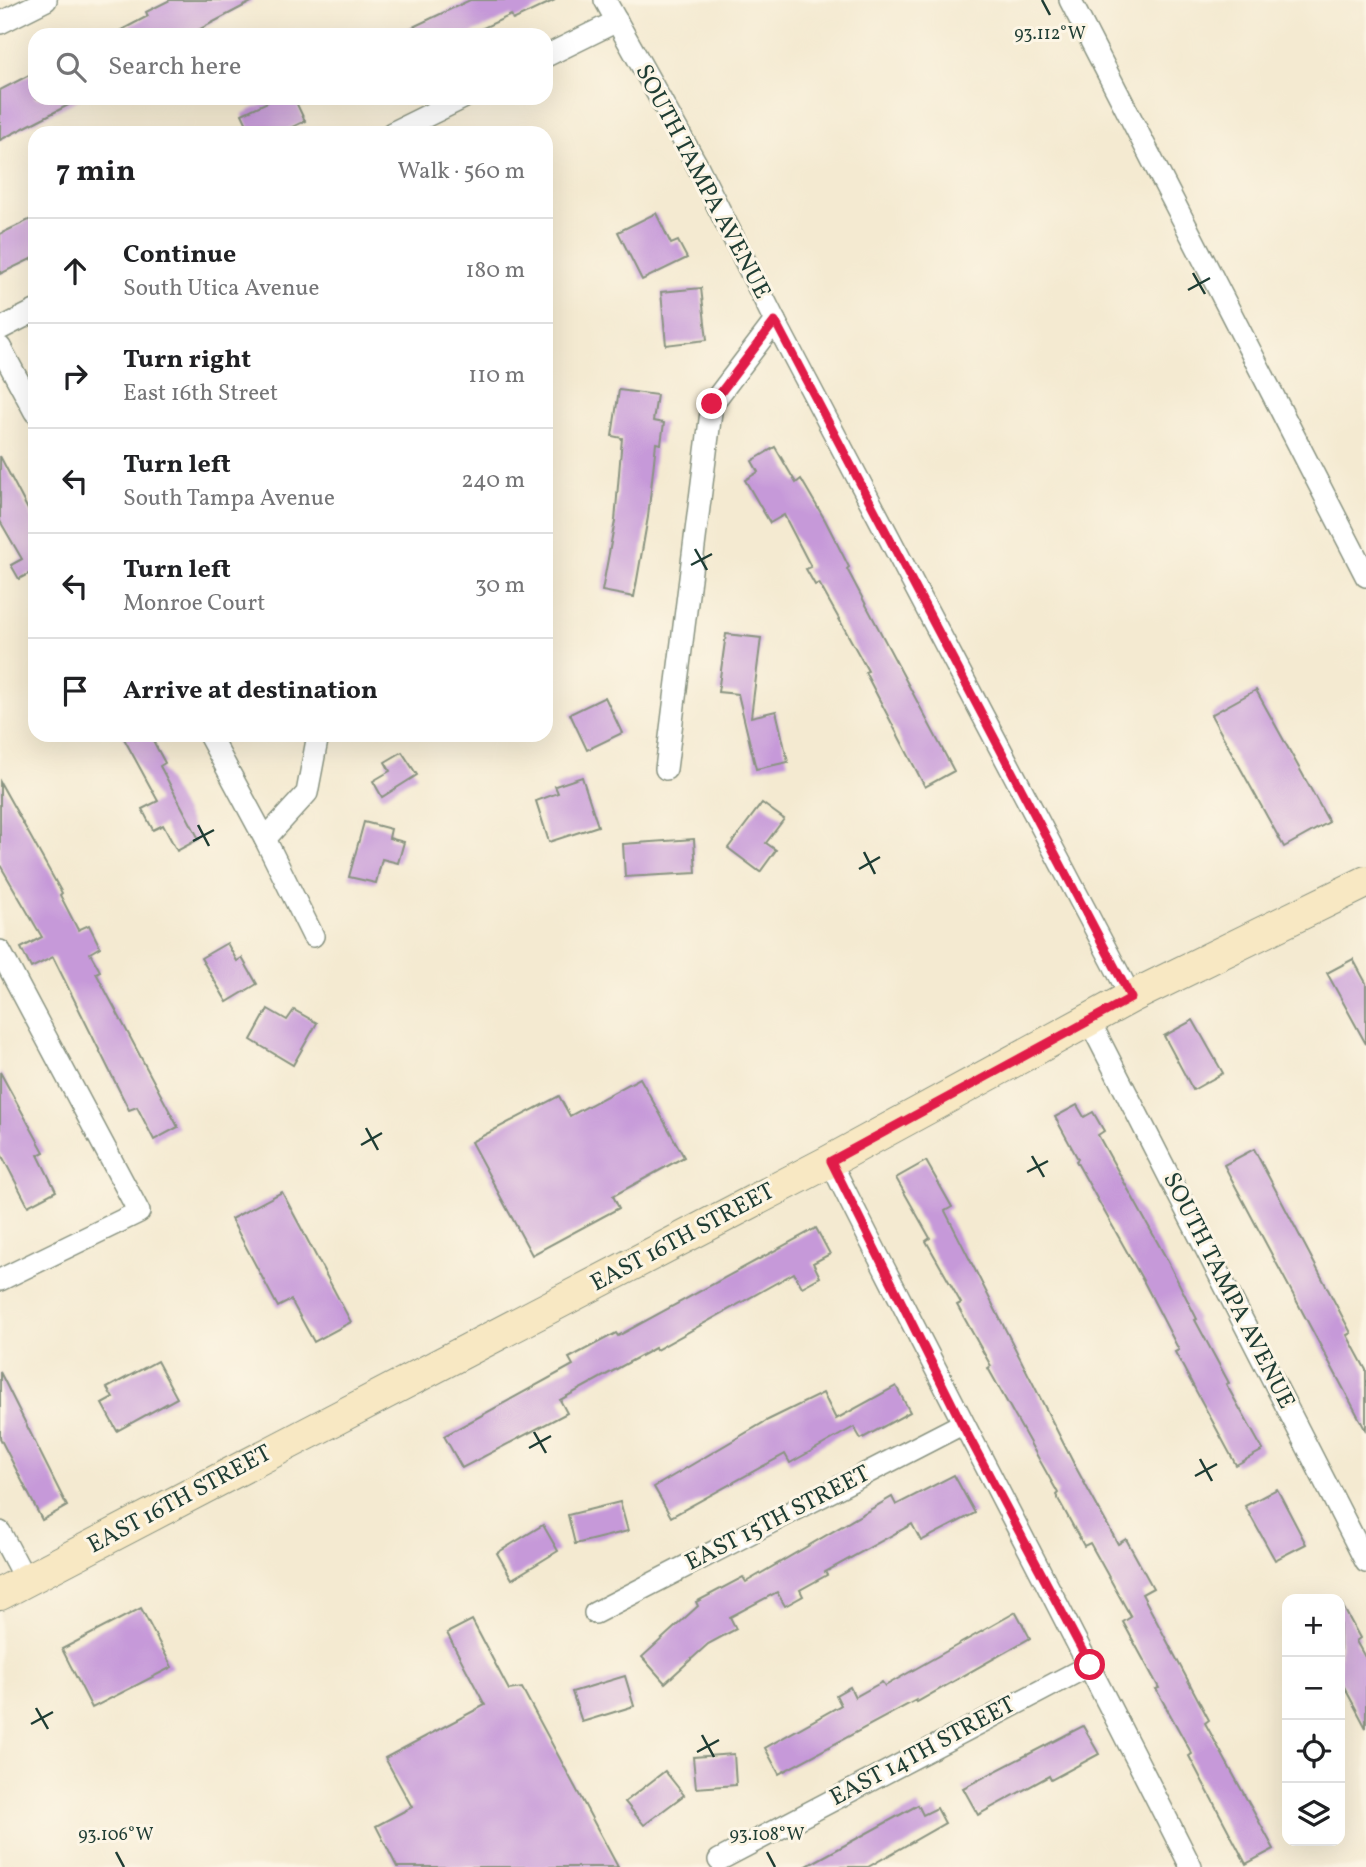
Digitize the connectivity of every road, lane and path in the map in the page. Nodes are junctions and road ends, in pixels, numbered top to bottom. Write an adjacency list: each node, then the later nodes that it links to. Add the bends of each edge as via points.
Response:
1 (46, 0): 5 (street)
2 (605, 0): 4 (street, SOUTH TAMPA AVENUE)
3 (1070, 0): 14 (street)
4 (617, 21): 6 (street); 10 (street, SOUTH TAMPA AVENUE)
5 (0, 23)
6 (553, 53)
7 (449, 105): 8 (street)
8 (407, 126)
9 (28, 315): 11 (street)
10 (775, 321): 17 (street, via 712,404); 22 (street, SOUTH TAMPA AVENUE)
11 (0, 329)
12 (0, 347): 13 (street)
13 (28, 399)
14 (1366, 576)
15 (213, 742): 18 (street)
16 (317, 742): 18 (street, via 307,793)
17 (666, 769)
18 (265, 839): 20 (street)
19 (1364, 888): 22 (street, EAST 16TH STREET)
20 (313, 936)
21 (0, 951): 25 (street, via 139,1212)
22 (1131, 998): 23 (street, EAST 16TH STREET)
23 (1089, 1020): 24 (street, EAST 16TH STREET); 28 (street, SOUTH TAMPA AVENUE)
24 (831, 1161): 26 (street); 29 (street, EAST 16TH STREET)
25 (0, 1280)
26 (962, 1424): 30 (street, EAST 15TH STREET); 31 (street)
27 (0, 1532): 29 (street)
28 (1366, 1562)
29 (13, 1587)
30 (595, 1613)
31 (1090, 1665): 32 (street, EAST 14TH STREET); 33 (street)
32 (719, 1860)
33 (1191, 1867)

